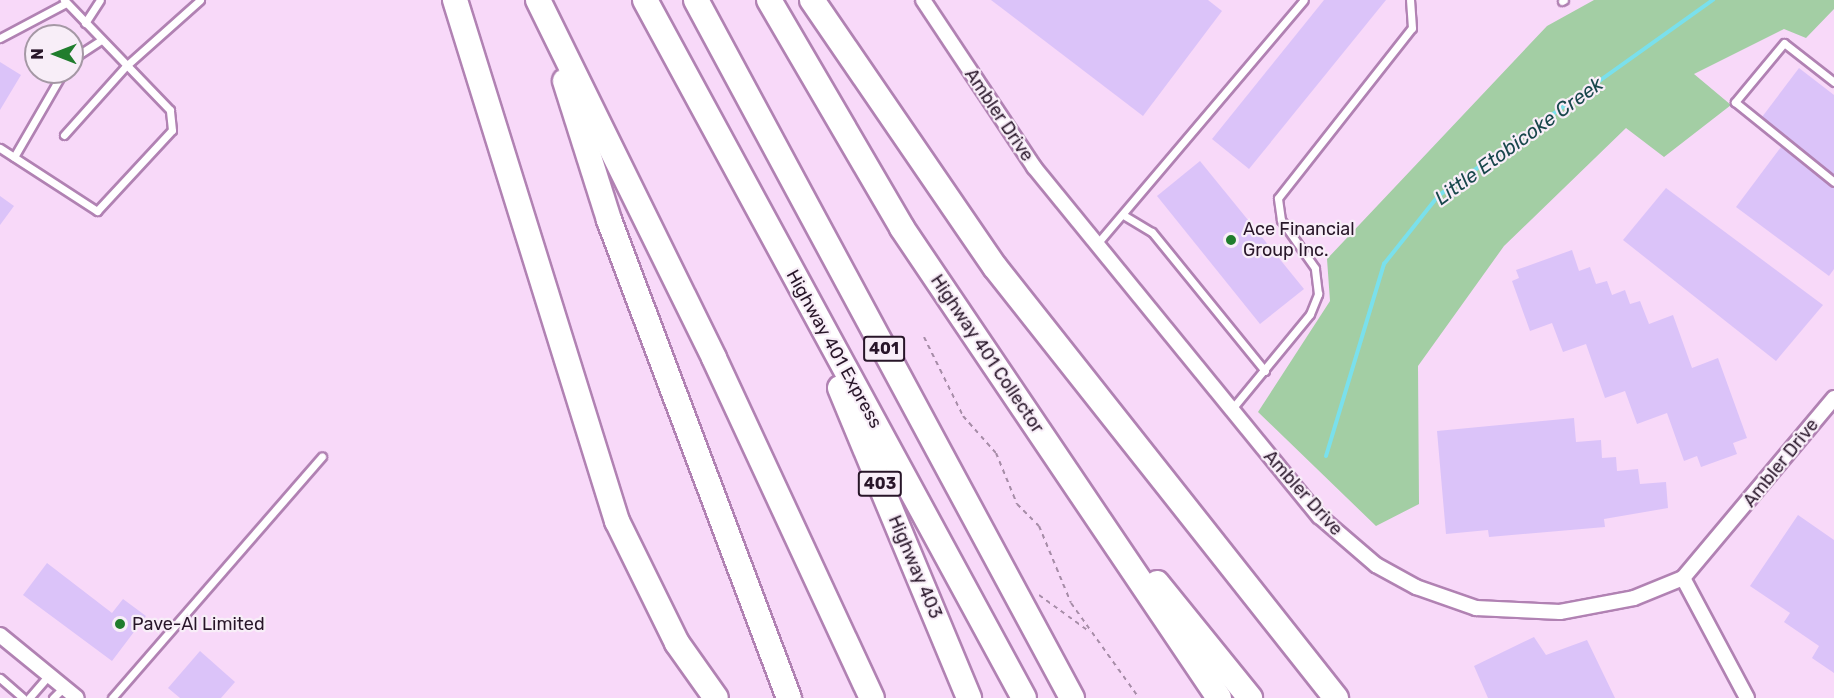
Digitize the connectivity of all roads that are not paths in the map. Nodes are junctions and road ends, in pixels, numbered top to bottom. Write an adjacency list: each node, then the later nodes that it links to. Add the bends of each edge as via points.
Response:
1 (100, 0): 13 (lane)
2 (200, 0): 17 (lane)
3 (455, 0): 42 (highway, via 617,520 677,643)
4 (645, 0): 26 (highway, Highway 401 Express / 401)
5 (696, 0): 47 (highway, 401)
6 (769, 0): 31 (highway, Highway 401 Collector, via 902,228)
7 (812, 0): 50 (highway, via 994,267)
8 (923, 0): 25 (street, Ambler Drive, via 1034,167)
9 (1305, 0): 24 (lane)
10 (1410, 0): 27 (lane, via 1412,28 1278,198 1281,220 1315,268 1318,294 1310,314)
11 (65, 1): 13 (lane); 14 (lane)
12 (539, 2): 43 (highway, via 609,220); 44 (highway, via 714,358)
13 (85, 23): 15 (lane)
14 (0, 38)
15 (101, 40): 16 (lane); 17 (lane)
16 (84, 51)
17 (126, 66): 20 (lane); 22 (lane, via 170,110 172,130 97,211)
18 (1834, 82): 23 (lane, via 1784,43 1735,102)
19 (56, 84): 22 (lane)
20 (64, 135)
21 (0, 148): 22 (lane)
22 (14, 157)
23 (1834, 182)
24 (1125, 216): 25 (lane); 27 (lane, via 1152,232)
25 (1096, 245): 29 (street, Ambler Drive)
26 (791, 269): 45 (highway, Highway 403 / 403); 46 (highway, Highway 401 Express / 401)
27 (1265, 371): 29 (lane)
28 (1834, 398): 32 (street, Ambler Drive)
29 (1231, 410): 32 (street, Ambler Drive, via 1319,516 1352,546 1395,577 1448,600 1516,614 1560,612 1634,598)
30 (322, 456): 41 (lane)
31 (1072, 478): 48 (highway, Highway 401 Collector); 49 (highway)
32 (1683, 578): 51 (street)
33 (2, 640): 34 (street)
34 (49, 675): 36 (street); 38 (lane)
35 (0, 678): 37 (lane)
36 (64, 687): 39 (lane); 40 (street)
37 (22, 698)
38 (29, 698)
39 (53, 698)
40 (77, 698)
41 (112, 698)
42 (716, 698)
43 (789, 698)
44 (872, 698)
45 (969, 698)
46 (1024, 698)
47 (1072, 698)
48 (1220, 698)
49 (1250, 698)
50 (1336, 698)
51 (1747, 698)

